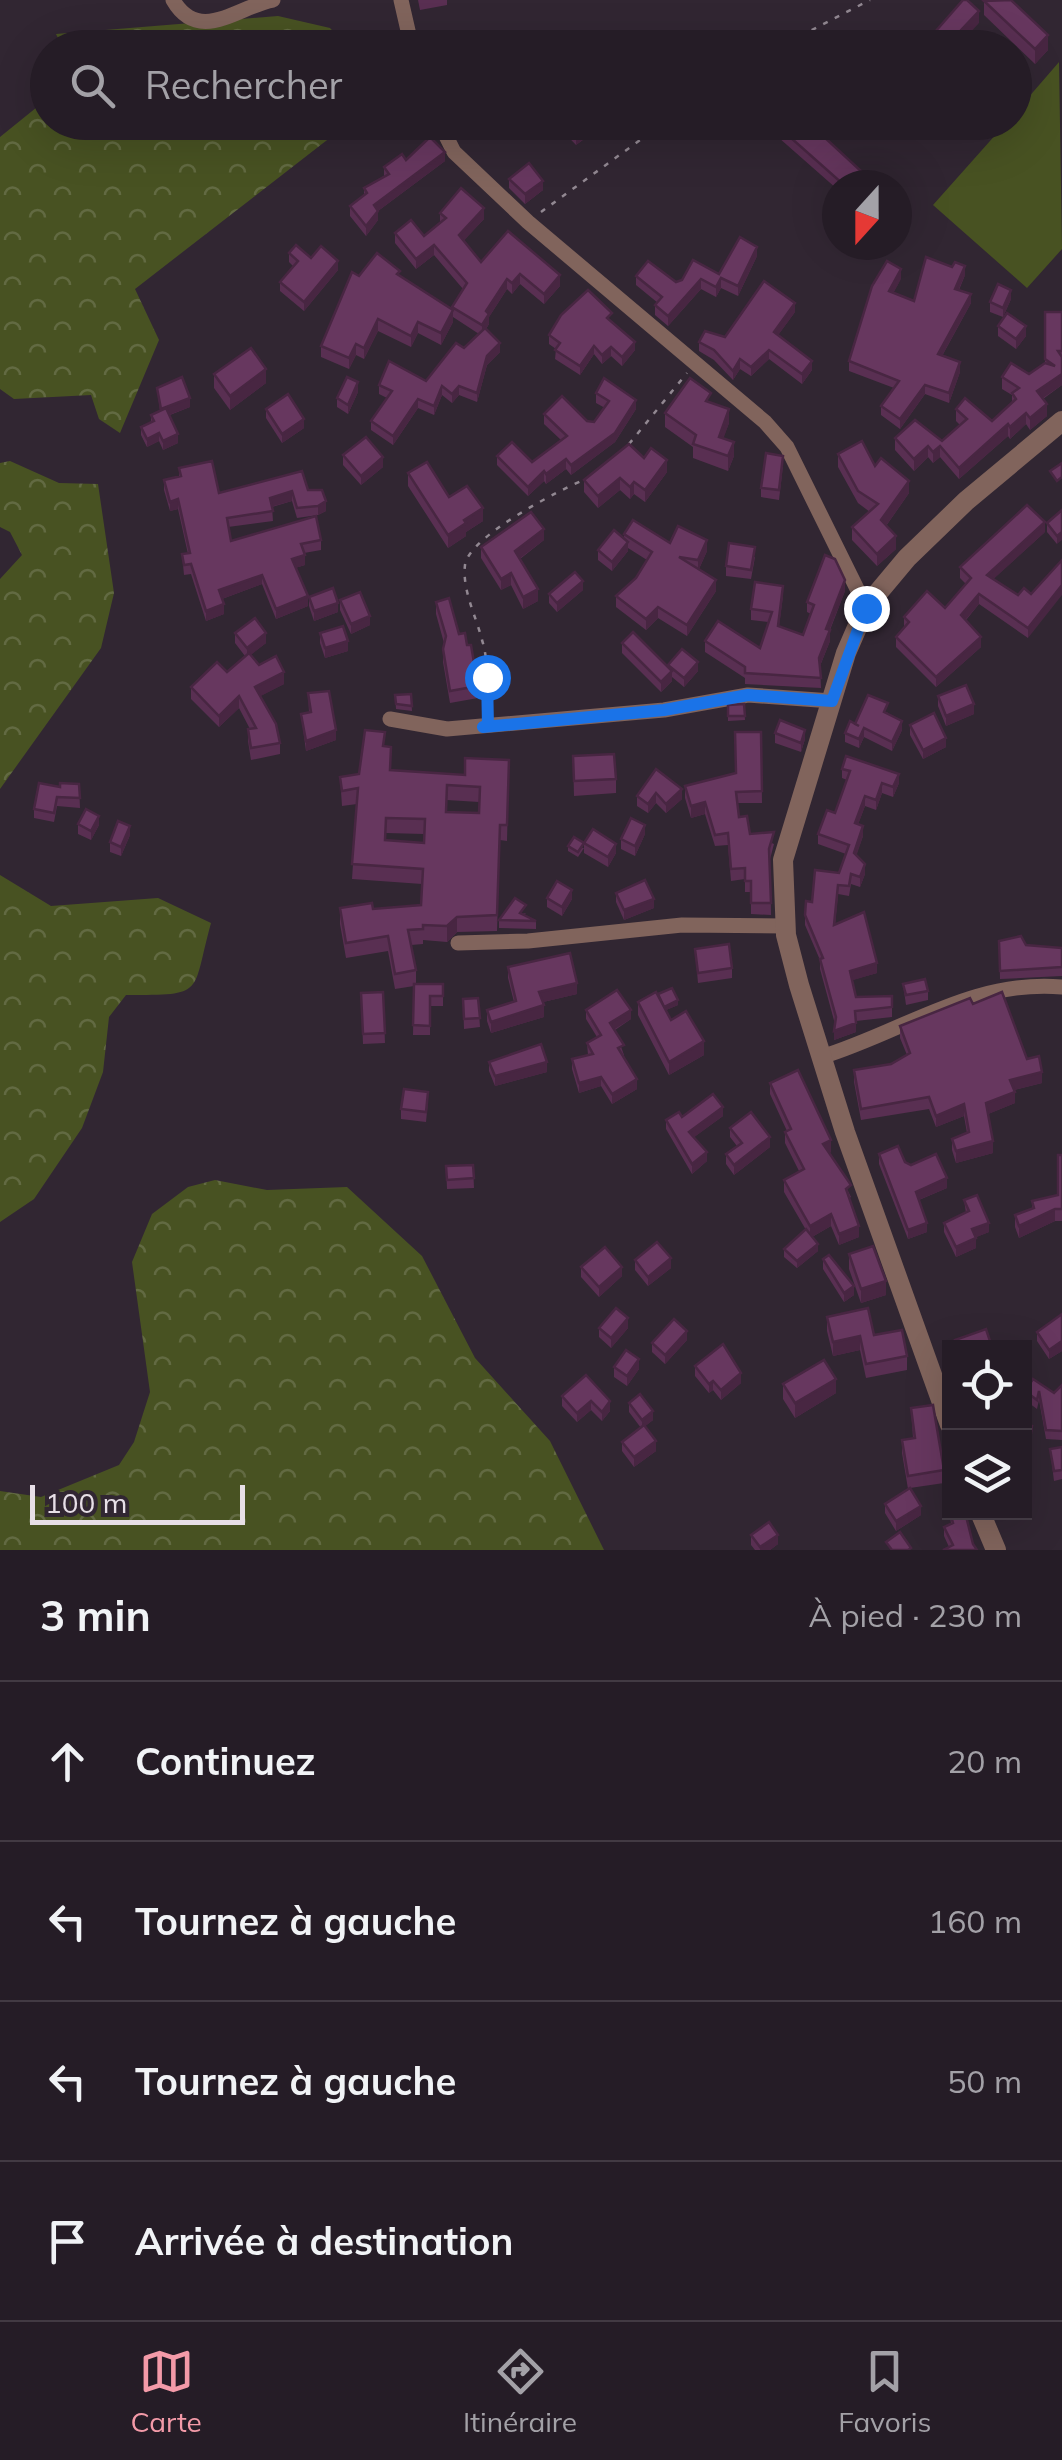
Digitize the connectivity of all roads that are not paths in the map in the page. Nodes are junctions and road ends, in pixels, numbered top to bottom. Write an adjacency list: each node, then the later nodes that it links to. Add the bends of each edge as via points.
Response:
1 (174, 0): 2 (street, via 199,22 227,20)
2 (273, 0)
3 (397, 1): 4 (street)
4 (406, 30)
5 (448, 140): 7 (street, via 528,222 787,447)
6 (1062, 421): 7 (street, via 966,500)
7 (866, 608): 8 (street)
8 (832, 701): 9 (street, via 748,695 483,727); 10 (street, via 783,860)
9 (390, 720)
10 (786, 926): 11 (street, via 682,925); 13 (street)
11 (458, 943)
12 (1062, 987): 13 (street, via 954,1000)
13 (821, 1058): 14 (street)
14 (942, 1403)
15 (983, 1520): 16 (street)
16 (996, 1550)

